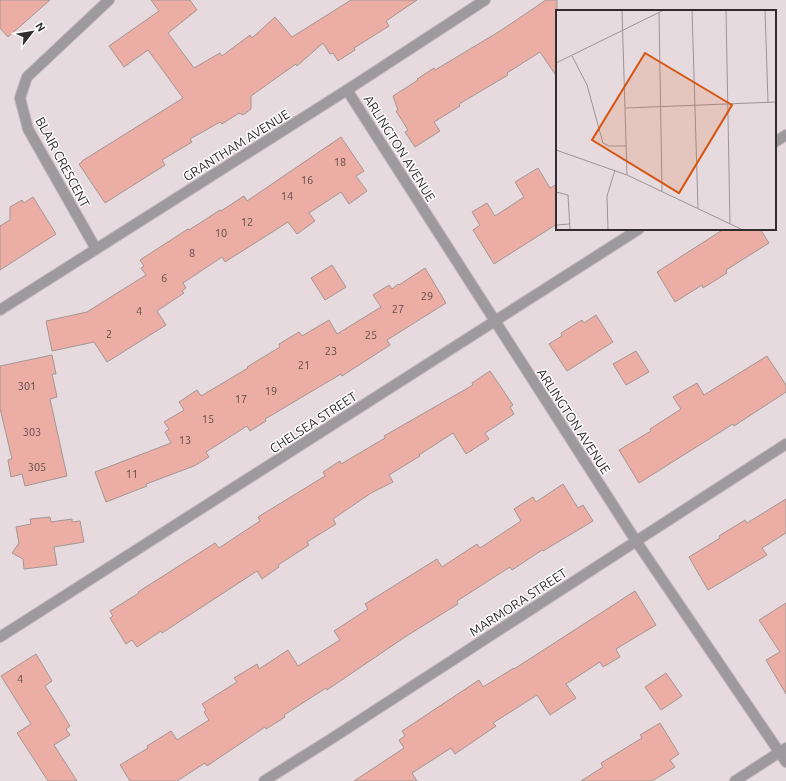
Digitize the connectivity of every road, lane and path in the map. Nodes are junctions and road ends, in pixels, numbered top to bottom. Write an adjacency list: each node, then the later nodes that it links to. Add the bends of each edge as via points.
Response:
1 (109, 0): 7 (street, BLAIR CRESCENT, via 27,77 20,98 28,129)
2 (486, 0): 3 (street, GRANTHAM AVENUE)
3 (347, 90): 7 (street, GRANTHAM AVENUE); 9 (street, ARLINGTON AVENUE)
4 (786, 135): 5 (street)
5 (776, 141)
6 (637, 230): 9 (street, CHELSEA STREET)
7 (96, 249): 8 (street, GRANTHAM AVENUE)
8 (0, 310)
9 (494, 322): 11 (street, ARLINGTON AVENUE); 12 (street, CHELSEA STREET)
10 (786, 444): 11 (street, MARMORA STREET)
11 (636, 541): 13 (street, ARLINGTON AVENUE); 15 (street, MARMORA STREET)
12 (0, 637)
13 (783, 750): 14 (street, ARLINGTON AVENUE); 16 (street)
14 (786, 762)
15 (264, 781)
16 (735, 781)

